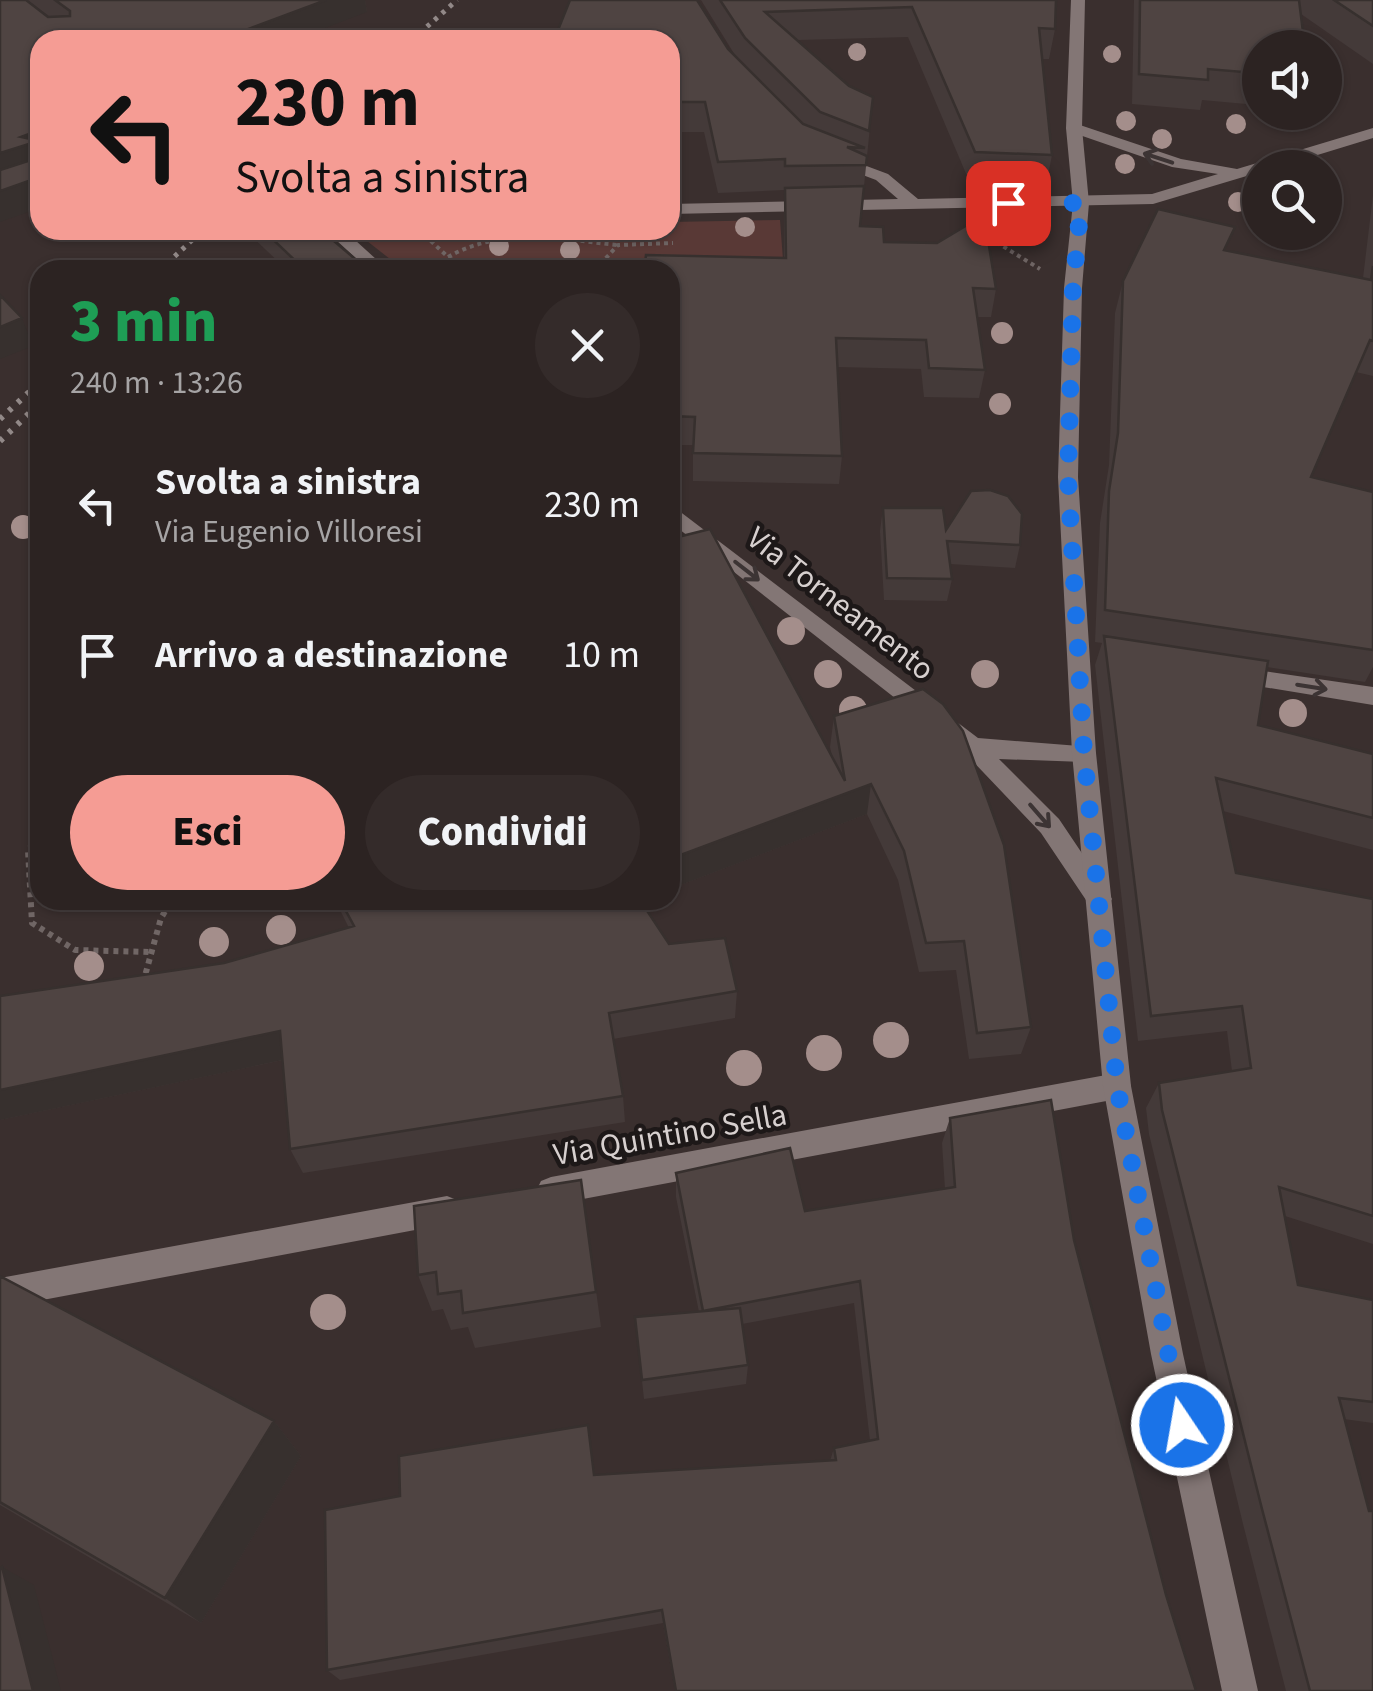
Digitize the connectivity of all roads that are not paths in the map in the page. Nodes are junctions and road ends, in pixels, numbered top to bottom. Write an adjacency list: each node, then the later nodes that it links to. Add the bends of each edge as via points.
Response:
1 (1078, 0): 2 (street)
2 (1074, 128): 6 (street, one-way to 2, via 1178,164); 8 (street)
3 (1373, 133): 4 (street)
4 (1317, 150)
5 (828, 156): 9 (street, via 882,177)
6 (1242, 172)
7 (1242, 173): 8 (street, via 1152,199)
8 (1081, 203): 9 (street); 17 (street, via 1068,477 1087,652)
9 (914, 204): 10 (street)
10 (680, 209)
11 (345, 240): 12 (street)
12 (368, 260)
13 (680, 519): 16 (street, Via Torneamento, one-way to 16)
14 (1215, 672): 15 (street, one-way to 15)
15 (1373, 696)
16 (972, 746): 17 (street); 18 (street, Via Torneamento, one-way to 18, via 1050,826)
17 (1084, 753): 18 (street)
18 (1099, 899): 19 (street)
19 (1117, 1086): 20 (street, Via Quintino Sella); 23 (street)
20 (520, 1197)
21 (482, 1204): 22 (street)
22 (0, 1293)
23 (1240, 1691)

